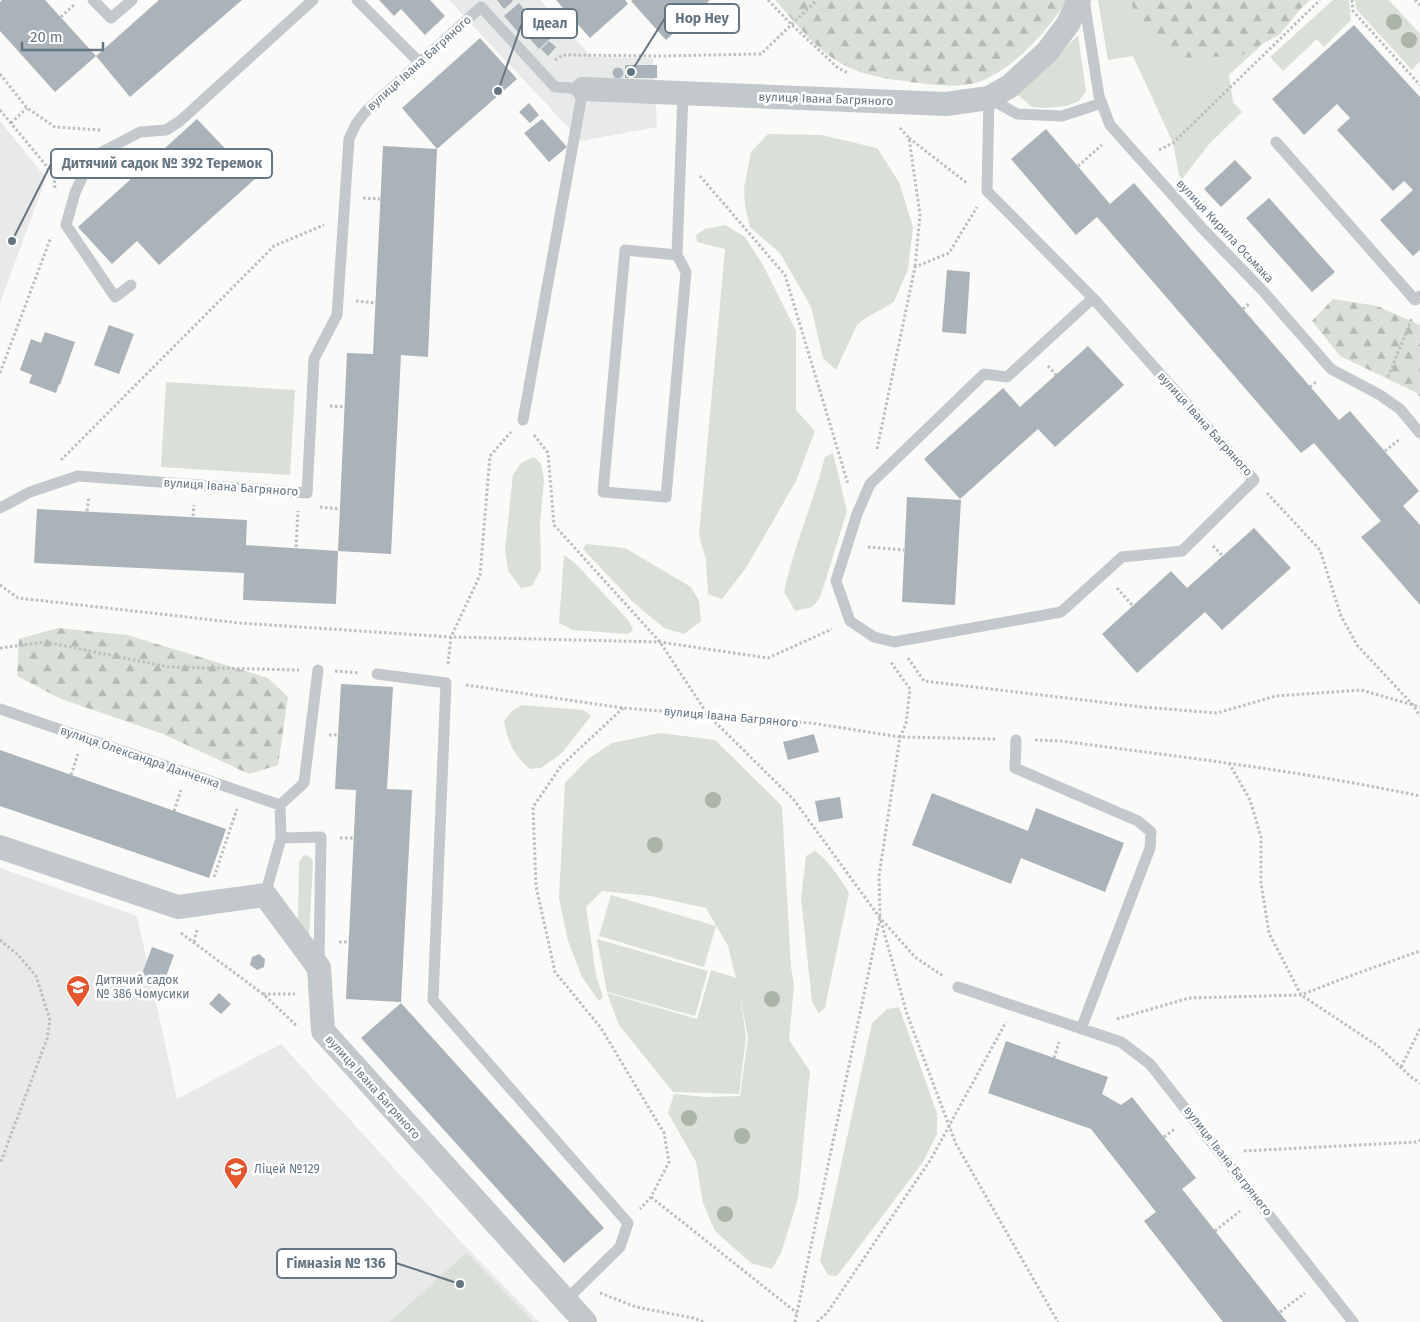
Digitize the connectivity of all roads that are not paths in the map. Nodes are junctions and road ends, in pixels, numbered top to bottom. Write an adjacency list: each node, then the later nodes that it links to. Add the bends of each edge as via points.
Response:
1 (93, 0): 2 (lane, via 111,18)
2 (132, 0)
3 (313, 0): 15 (lane, via 180,121 166,130 140,132 100,154 86,171 75,193 66,224 115,297)
4 (357, 0): 8 (lane)
5 (1079, 0): 11 (street, вулиця Івана Багряного, via 1068,24 1047,52 1010,86)
6 (1084, 0): 12 (lane, вулиця Кирила Осьмака)
7 (478, 3): 8 (lane, вулиця Івана Багряного); 9 (lane, вулиця Івана Багряного, via 554,87)
8 (420, 62): 20 (lane, вулиця Івана Багряного, via 366,111 348,139 337,315 314,359 307,493 78,476 30,492)
9 (583, 89): 10 (street, вулиця Івана Багряного); 18 (lane)
10 (683, 94): 11 (street, вулиця Івана Багряного, via 946,104); 14 (lane)
11 (989, 98): 12 (lane, via 1017,114 1062,116); 16 (lane, вулиця Івана Багряного, via 987,191)
12 (1102, 103): 19 (lane, вулиця Кирила Осьмака, via 1116,132 1331,369 1400,409)
13 (1276, 142): 17 (lane)
14 (677, 255): 14 (lane, via 625,250 604,492 666,497 686,272)
15 (131, 285)
16 (1093, 298): 16 (lane, вулиця Івана Багряного, via 1007,377 984,374 870,484 836,581 850,621 874,637 896,641 1060,612 1122,556 1182,551 1254,480)
17 (1418, 298)
18 (523, 420)
19 (1420, 433)
20 (0, 508)
21 (318, 670): 25 (lane, via 304,784)
22 (377, 674): 32 (lane, via 446,683 433,1000 628,1223 620,1247)
23 (0, 709): 25 (lane, вулиця Олександра Данченка)
24 (1016, 740): 31 (lane, via 1015,768 1138,821 1151,832 1150,848)
25 (280, 805): 26 (lane)
26 (281, 838): 28 (lane); 29 (lane, via 321,837)
27 (0, 847): 28 (street, via 178,907)
28 (265, 895): 29 (street)
29 (318, 968): 32 (street, вулиця Івана Багряного, via 323,1032)
30 (958, 987): 31 (lane, вулиця Івана Багряного)
31 (1081, 1029): 34 (lane, вулиця Івана Багряного, via 1120,1042 1150,1064)
32 (573, 1293): 33 (street, вулиця Івана Багряного)
33 (585, 1322)
34 (1353, 1322)

